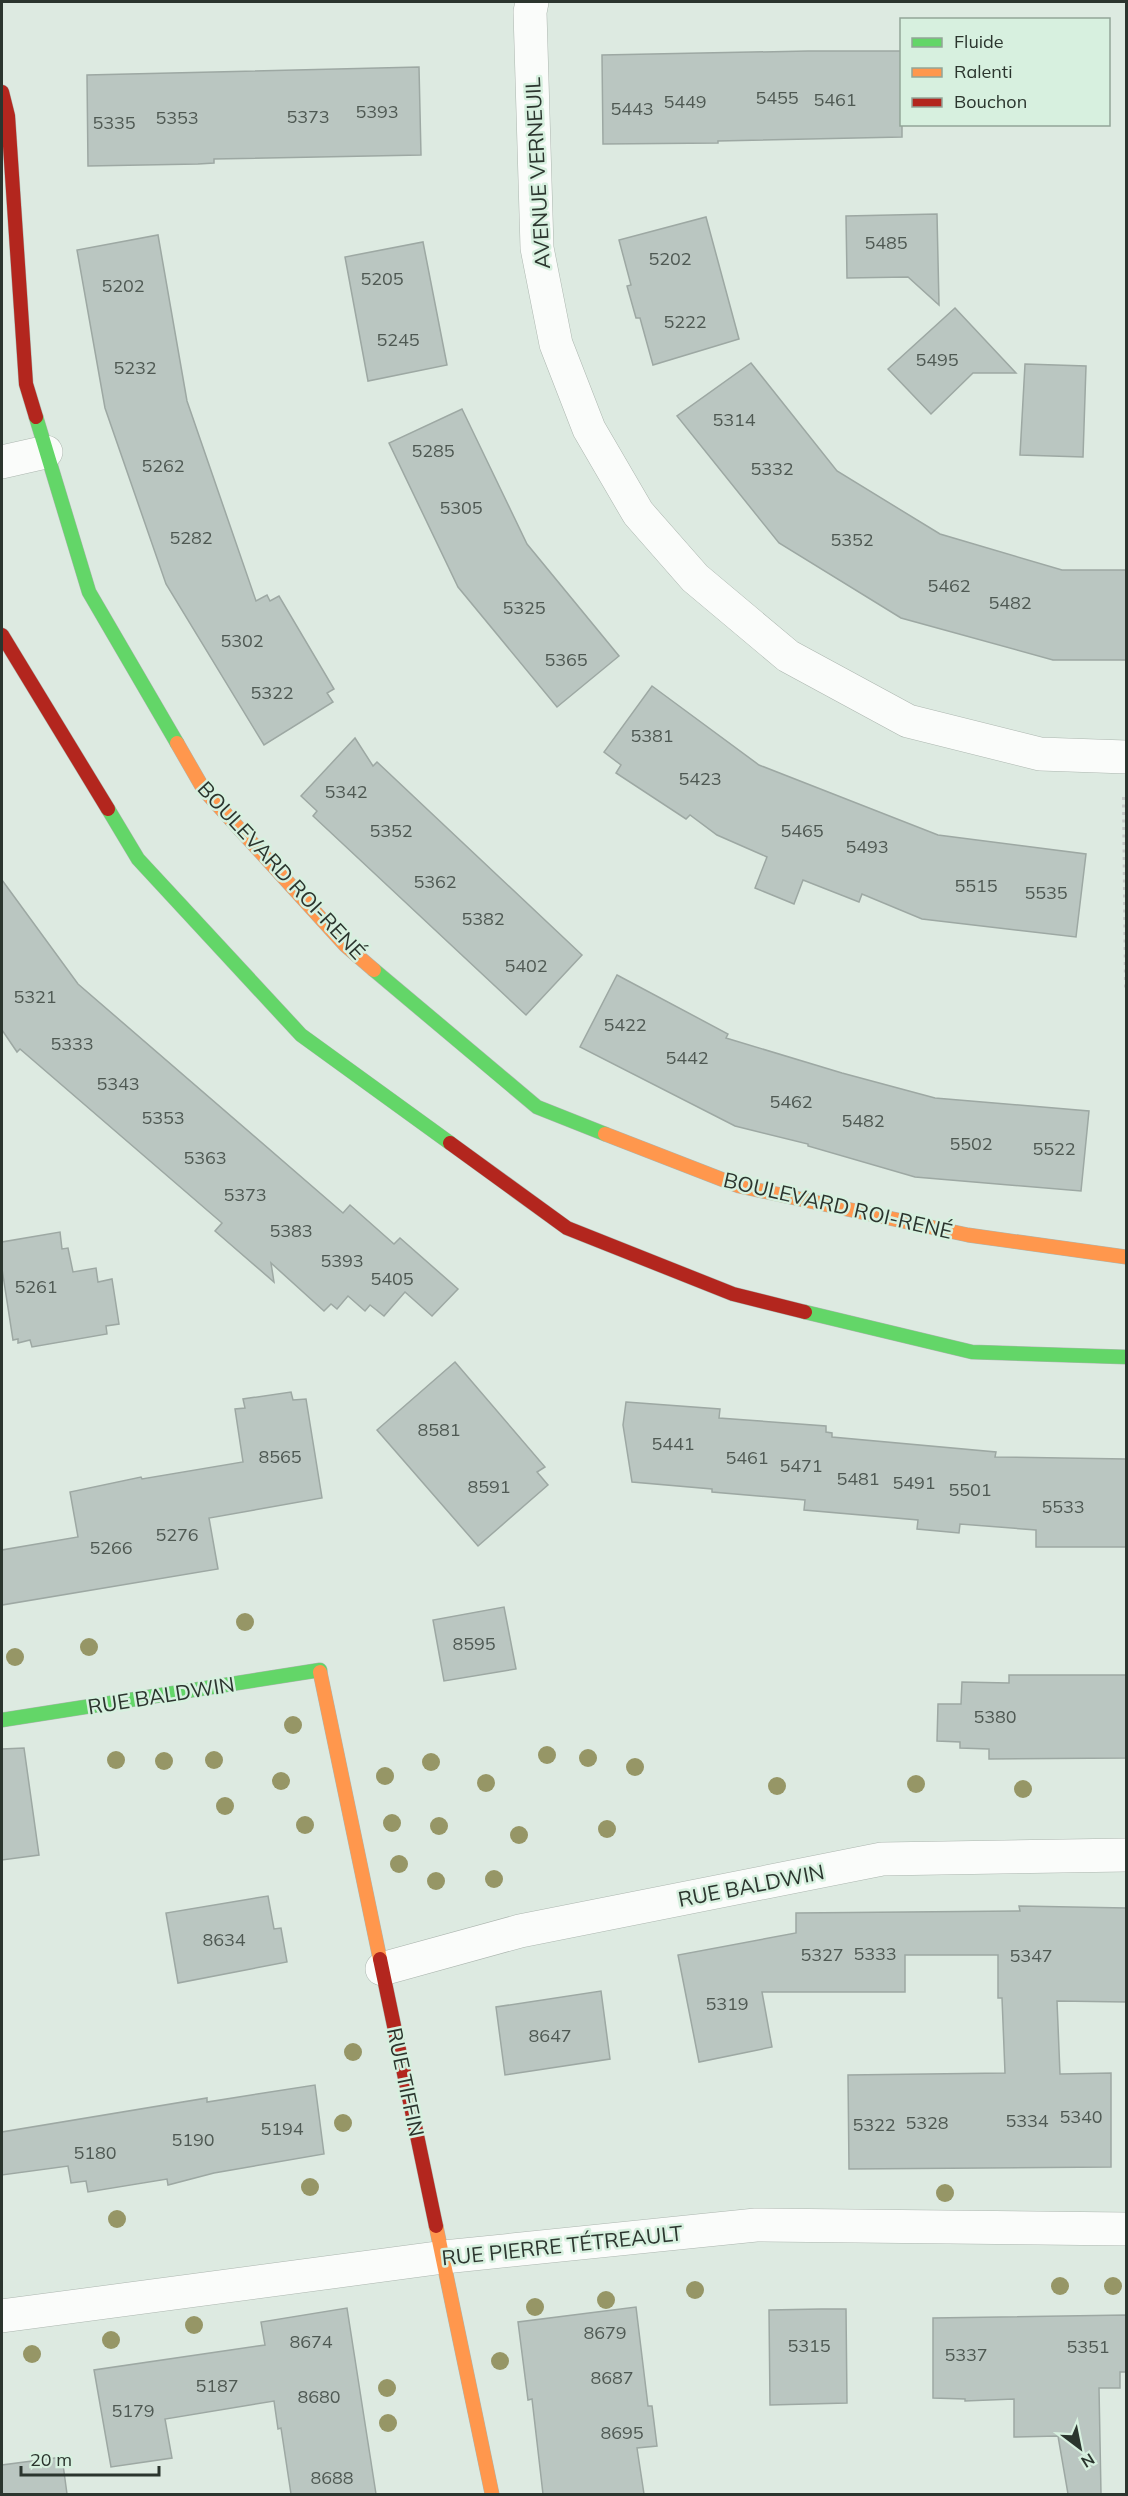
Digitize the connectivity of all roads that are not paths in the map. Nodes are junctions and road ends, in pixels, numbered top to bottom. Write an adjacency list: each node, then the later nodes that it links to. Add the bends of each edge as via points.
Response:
1 (532, 2): 6 (street, AVENUE VERNEUIL, via 537,248 556,344 589,429 638,513 695,578 788,656 908,721 1040,754)
2 (2, 92): 3 (street, BOULEVARD ROI-RENÉ, via 8,116 26,384)
3 (46, 452): 4 (street); 7 (street, BOULEVARD ROI-RENÉ, via 89,592 204,790 345,945 537,1107 739,1186 968,1235)
4 (2, 462)
5 (2, 634): 8 (street, via 138,859 301,1035 567,1228 733,1294 972,1352)
6 (1125, 757)
7 (1126, 1257)
8 (1126, 1357)
9 (320, 1670): 10 (street, RUE BALDWIN); 12 (street, RUE TIFFIN)
10 (2, 1720)
11 (1126, 1855): 12 (street, RUE BALDWIN, via 882,1859 520,1931)
12 (382, 1969): 14 (street, RUE TIFFIN)
13 (1126, 2229): 14 (street, RUE PIERRE TÉTREAULT, via 756,2225)
14 (444, 2257): 15 (street, RUE PIERRE TÉTREAULT); 16 (street, RUE TIFFIN)
15 (2, 2316)
16 (492, 2494)

